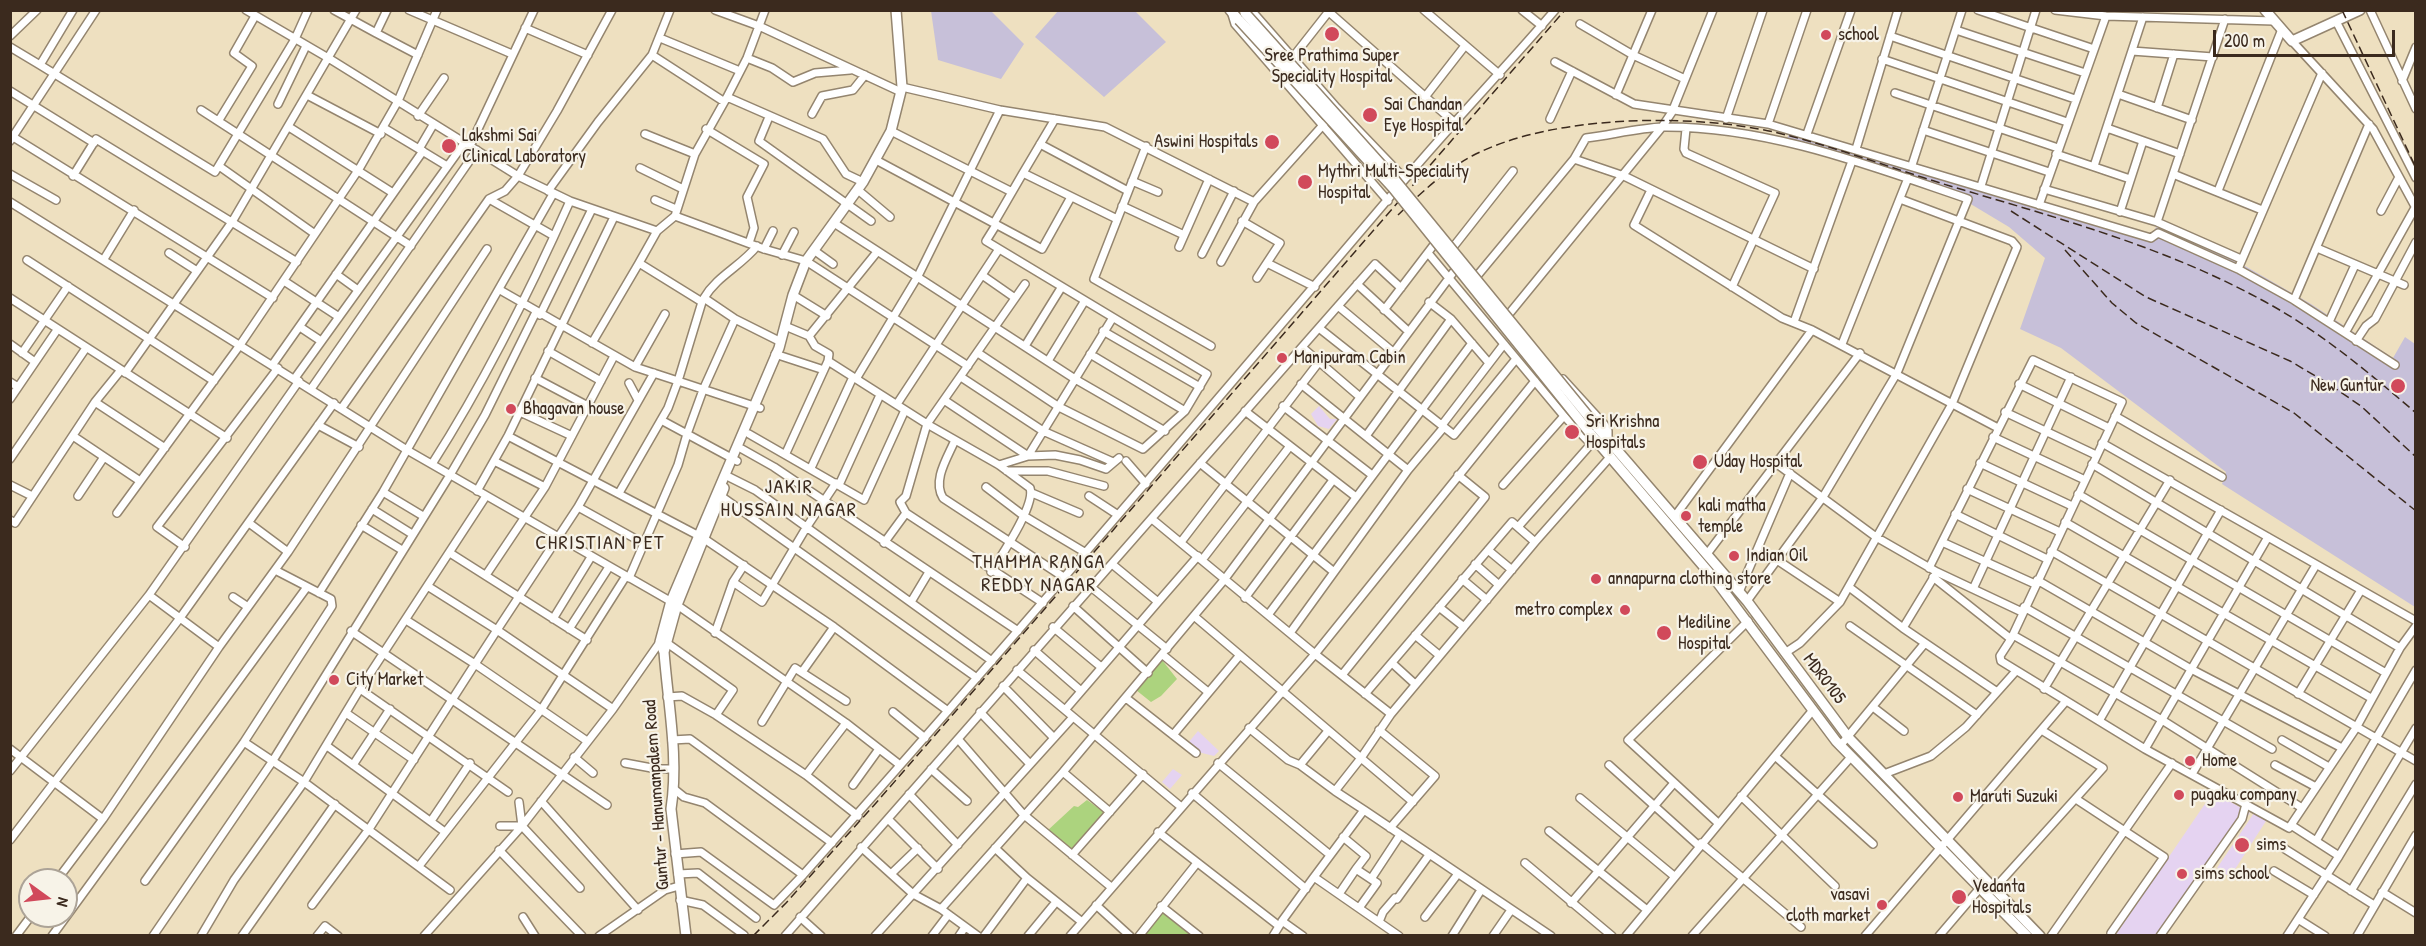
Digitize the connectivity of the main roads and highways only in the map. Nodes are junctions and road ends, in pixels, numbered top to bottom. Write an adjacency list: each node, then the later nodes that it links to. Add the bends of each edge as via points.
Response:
1 (2265, 10): 2 (main road, via 2292,41)
2 (2360, 10)
3 (1230, 11): 5 (main road, MDR0105)
4 (894, 13): 6 (main road, Guntur - Hanumanpalem Road, via 902,90 891,131 849,203 806,261)
5 (1245, 14): 7 (main road, MDR0105, bridge, via 1410,198)
6 (758, 407): 8 (main road, Guntur - Hanumanpalem Road); 8 (main road, Guntur - Hanumanpalem Road, via 742,450)
7 (1600, 443): 11 (main road, MDR0105, via 1748,621 1840,746); 12 (main road, MDR0105, via 1675,516 1748,601 1848,737)
8 (734, 460): 9 (main road, Guntur - Hanumanpalem Road); 9 (main road, Guntur - Hanumanpalem Road)
9 (700, 536): 10 (main road, Guntur - Hanumanpalem Road, via 674,603 664,646 672,740 671,809)
10 (684, 935)
11 (2027, 936)
12 (2040, 936)

